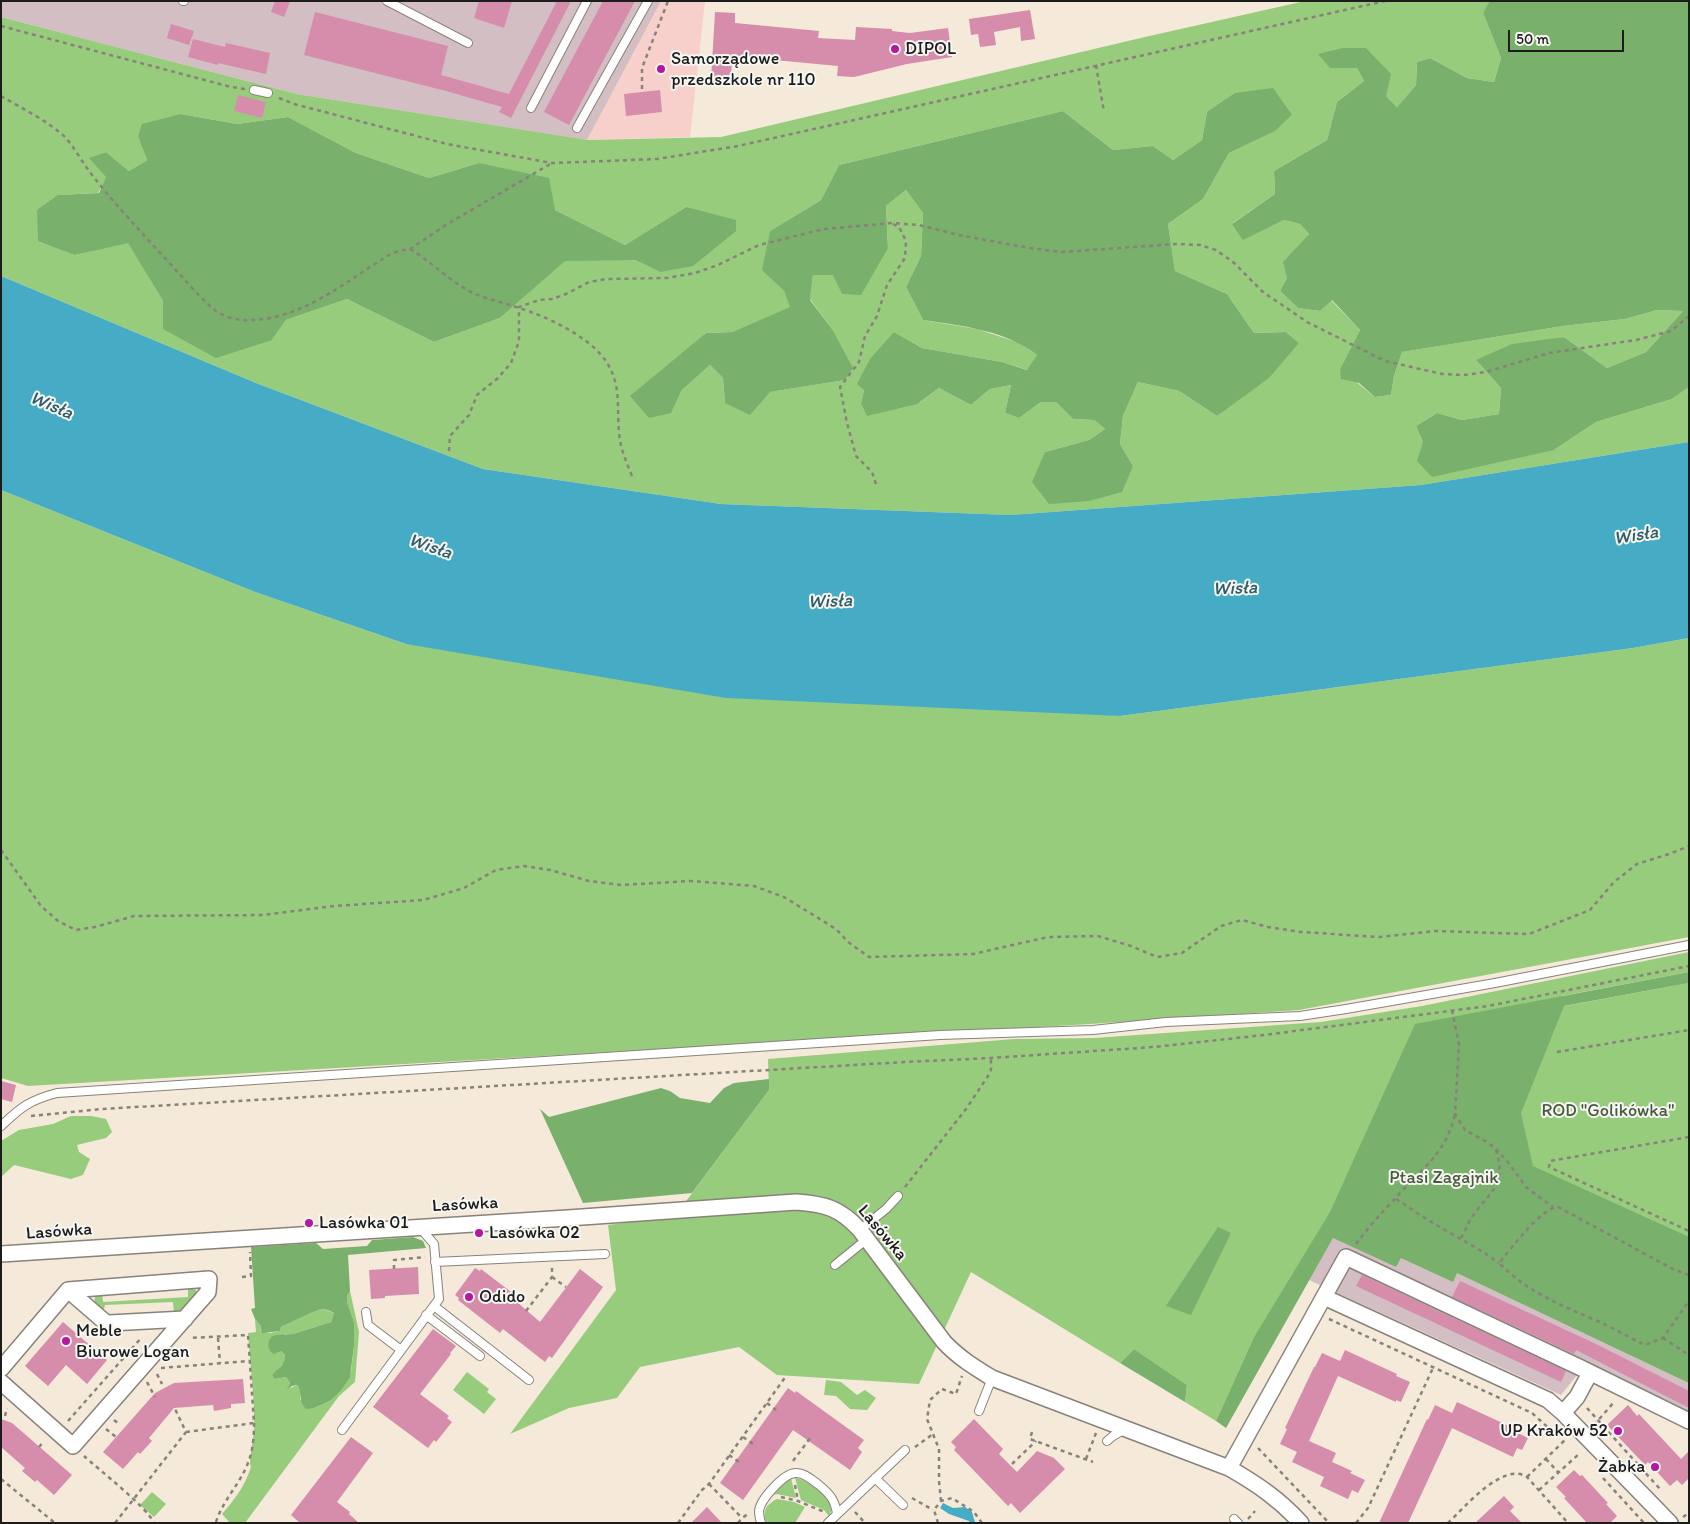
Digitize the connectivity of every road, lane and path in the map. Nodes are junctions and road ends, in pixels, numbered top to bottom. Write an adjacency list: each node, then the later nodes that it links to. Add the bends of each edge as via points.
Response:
1 (387, 1): 7 (lane)
2 (587, 1): 13 (lane)
3 (648, 1): 15 (lane)
4 (668, 1): 9 (path, via 642,68)
5 (1384, 1): 8 (path)
6 (1, 26): 10 (path, via 231,87)
7 (468, 43)
8 (1096, 65): 14 (path); 16 (path, via 738,146 657,159)
9 (642, 89)
10 (254, 90): 11 (lane)
11 (268, 93): 16 (path, via 294,104 447,144)
12 (1, 96): 18 (path, via 64,137 134,225 198,293 230,318 267,318 305,307 387,256)
13 (531, 108)
14 (1104, 112)
15 (577, 128)
16 (552, 163): 18 (path)
17 (892, 223): 19 (path, via 824,229 759,245 718,266 694,273 667,278 589,282 566,294); 20 (path, via 919,225 1062,252 1200,245 1222,254 1263,292 1307,322 1385,361 1442,374 1486,372 1549,353 1636,340 1671,330); 23 (path, via 906,241 905,258 887,285 877,316 865,336 859,362 840,387 856,456 872,472)
18 (410, 250): 19 (path, via 447,278 474,293)
19 (519, 307): 21 (path, via 519,341 511,363 477,396 469,415 450,436); 22 (path, via 571,331 607,362 618,395 621,448)
20 (1689, 316)
21 (449, 451)
22 (632, 476)
23 (876, 484)
24 (1689, 846): 25 (path, via 1637,864 1614,882 1590,910 1529,934 1435,931 1373,937 1301,932 1242,920 1221,926 1182,954 1157,957 1098,936 1048,937 973,954 868,958 836,929 784,897 754,886 691,881 621,885 524,866 496,870 464,888 423,900 263,915 134,916 76,930 58,921 41,906)
25 (1, 850)
26 (1689, 945): 33 (lane, via 1495,983 1300,1016 1166,1022 1093,1030 940,1035 57,1093 37,1098)
27 (1689, 966): 28 (path, via 1488,1006)
28 (1452, 1010): 31 (path, via 1154,1047); 32 (path, via 1459,1045)
29 (1689, 1030): 30 (path)
30 (1557, 1052)
31 (991, 1058): 33 (path, via 102,1109 42,1114); 36 (path, via 991,1070 966,1109)
32 (1455, 1114): 35 (path, via 1465,1130); 37 (path, via 1451,1131 1437,1154)
33 (4, 1123)
34 (1689, 1136): 40 (path, via 1550,1161 1549,1167)
35 (1495, 1148): 38 (path, via 1526,1187); 42 (path, via 1500,1164 1498,1182 1470,1220)
36 (898, 1196): 41 (lane)
37 (1396, 1199): 42 (path); 47 (path, via 1369,1226)
38 (1553, 1207): 50 (path, via 1535,1221); 53 (path, via 1572,1213)
39 (418, 1226): 41 (street, Lasówka, via 796,1202 830,1207 849,1218); 43 (street, Lasówka); 49 (lane, Lasówka, via 434,1244)
40 (1689, 1231)
41 (864, 1234): 51 (lane); 82 (street, Lasówka, via 944,1342 956,1355)
42 (1462, 1238): 50 (path)
43 (1, 1254)
44 (605, 1254): 45 (lane)
45 (552, 1256): 49 (lane); 55 (path)
46 (426, 1257): 52 (path, via 394,1260)
47 (1346, 1258): 58 (street); 78 (street)
48 (250, 1260): 54 (path, via 251,1276)
49 (435, 1262): 60 (lane, Lasówka, via 438,1299)
50 (1499, 1263): 69 (path, via 1523,1285 1631,1339 1646,1345)
51 (835, 1265)
52 (394, 1269)
53 (1689, 1275)
54 (242, 1276)
55 (552, 1276): 56 (path); 61 (path)
56 (566, 1287)
57 (68, 1290): 65 (street, via 105,1322); 65 (street, via 209,1279 208,1292); 77 (street)
58 (1324, 1297): 63 (street); 71 (street)
59 (1689, 1301): 69 (path)
60 (434, 1306): 64 (lane); 83 (lane)
61 (526, 1311)
62 (366, 1312): 70 (lane, via 368,1325)
63 (1316, 1312): 76 (path); 119 (street)
64 (426, 1315): 70 (lane); 73 (lane)
65 (185, 1319): 66 (street)
66 (172, 1334): 68 (path, via 176,1338); 110 (street)
67 (142, 1337): 100 (path)
68 (218, 1337): 74 (path); 96 (path, via 248,1335)
69 (1663, 1338): 72 (path)
70 (401, 1350): 98 (lane)
71 (1441, 1351): 76 (path); 93 (street, via 1548,1400)
72 (1688, 1353)
73 (480, 1356)
74 (220, 1364)
75 (153, 1368): 85 (path)
76 (1433, 1368): 105 (path, via 1532,1414); 149 (path, via 1368,1508)
77 (1, 1369)
78 (1590, 1373): 86 (street); 88 (street)
79 (144, 1376): 87 (path)
80 (786, 1376): 89 (path)
81 (962, 1376): 130 (path, via 956,1394 942,1389 930,1400 928,1410 927,1419 939,1449)
82 (992, 1378): 92 (lane); 97 (street, Lasówka)
83 (529, 1380)
84 (1, 1382): 100 (street)
85 (162, 1384)
86 (1625, 1390): 94 (path); 95 (street)
87 (155, 1397)
88 (1577, 1397): 93 (street); 94 (path)
89 (767, 1403): 91 (path); 104 (path)
90 (175, 1409): 101 (path)
91 (776, 1410)
92 (979, 1411)
93 (1563, 1413): 103 (street)
94 (1598, 1421): 103 (path); 127 (path)
95 (1689, 1421)
96 (254, 1423): 101 (path); 136 (path, via 248,1463 222,1505)
97 (1126, 1429): 107 (lane); 119 (street, Lasówka)
98 (342, 1430)
99 (1097, 1430): 113 (path)
100 (58, 1432): 110 (street)
101 (186, 1432): 128 (path)
102 (1032, 1432): 106 (path, via 1030,1438)
103 (1581, 1432): 105 (path); 153 (street)
104 (743, 1437): 108 (path); 112 (path)
105 (1566, 1439): 114 (path)
106 (1036, 1441): 113 (path); 118 (path)
107 (1107, 1441)
108 (753, 1444)
109 (1254, 1445): 148 (path)
110 (73, 1446): 128 (path)
111 (905, 1450): 123 (lane)
112 (729, 1455): 116 (path); 125 (path)
113 (1086, 1459): 117 (path)
114 (1546, 1459): 120 (path); 122 (path)
115 (1586, 1460): 120 (path, via 1580,1453)
116 (739, 1462)
117 (1093, 1462)
118 (1012, 1464)
119 (1229, 1468): 147 (street, Lasówka, via 1262,1487)
120 (1558, 1472): 126 (path)
121 (1599, 1474): 152 (path)
122 (1527, 1477): 126 (path); 150 (path, via 1512,1474 1496,1480)
123 (875, 1478): 131 (lane); 134 (lane)
124 (1, 1479): 138 (path)
125 (709, 1484): 141 (path); 142 (path, via 742,1518)
126 (1539, 1490): 151 (path)
127 (1665, 1494)
128 (133, 1500): 139 (path); 140 (path)
129 (798, 1501): 137 (path, via 822,1510)
130 (941, 1501): 145 (path, via 934,1510); 146 (path, via 952,1498 974,1512)
131 (903, 1505)
132 (850, 1507): 144 (path)
133 (1256, 1511): 135 (path)
134 (837, 1514): 137 (lane); 143 (lane, via 833,1497 797,1472 779,1480 760,1506)
135 (1239, 1521)
136 (216, 1522)
137 (828, 1522)
138 (55, 1523)
139 (114, 1523)
140 (154, 1523)
141 (678, 1523)
142 (738, 1523)
143 (761, 1523)
144 (866, 1523)
145 (938, 1523)
146 (982, 1523)
147 (1301, 1523)
148 (1329, 1523)
149 (1356, 1523)
150 (1448, 1523)
151 (1568, 1523)
152 (1644, 1523)
153 (1670, 1523)

